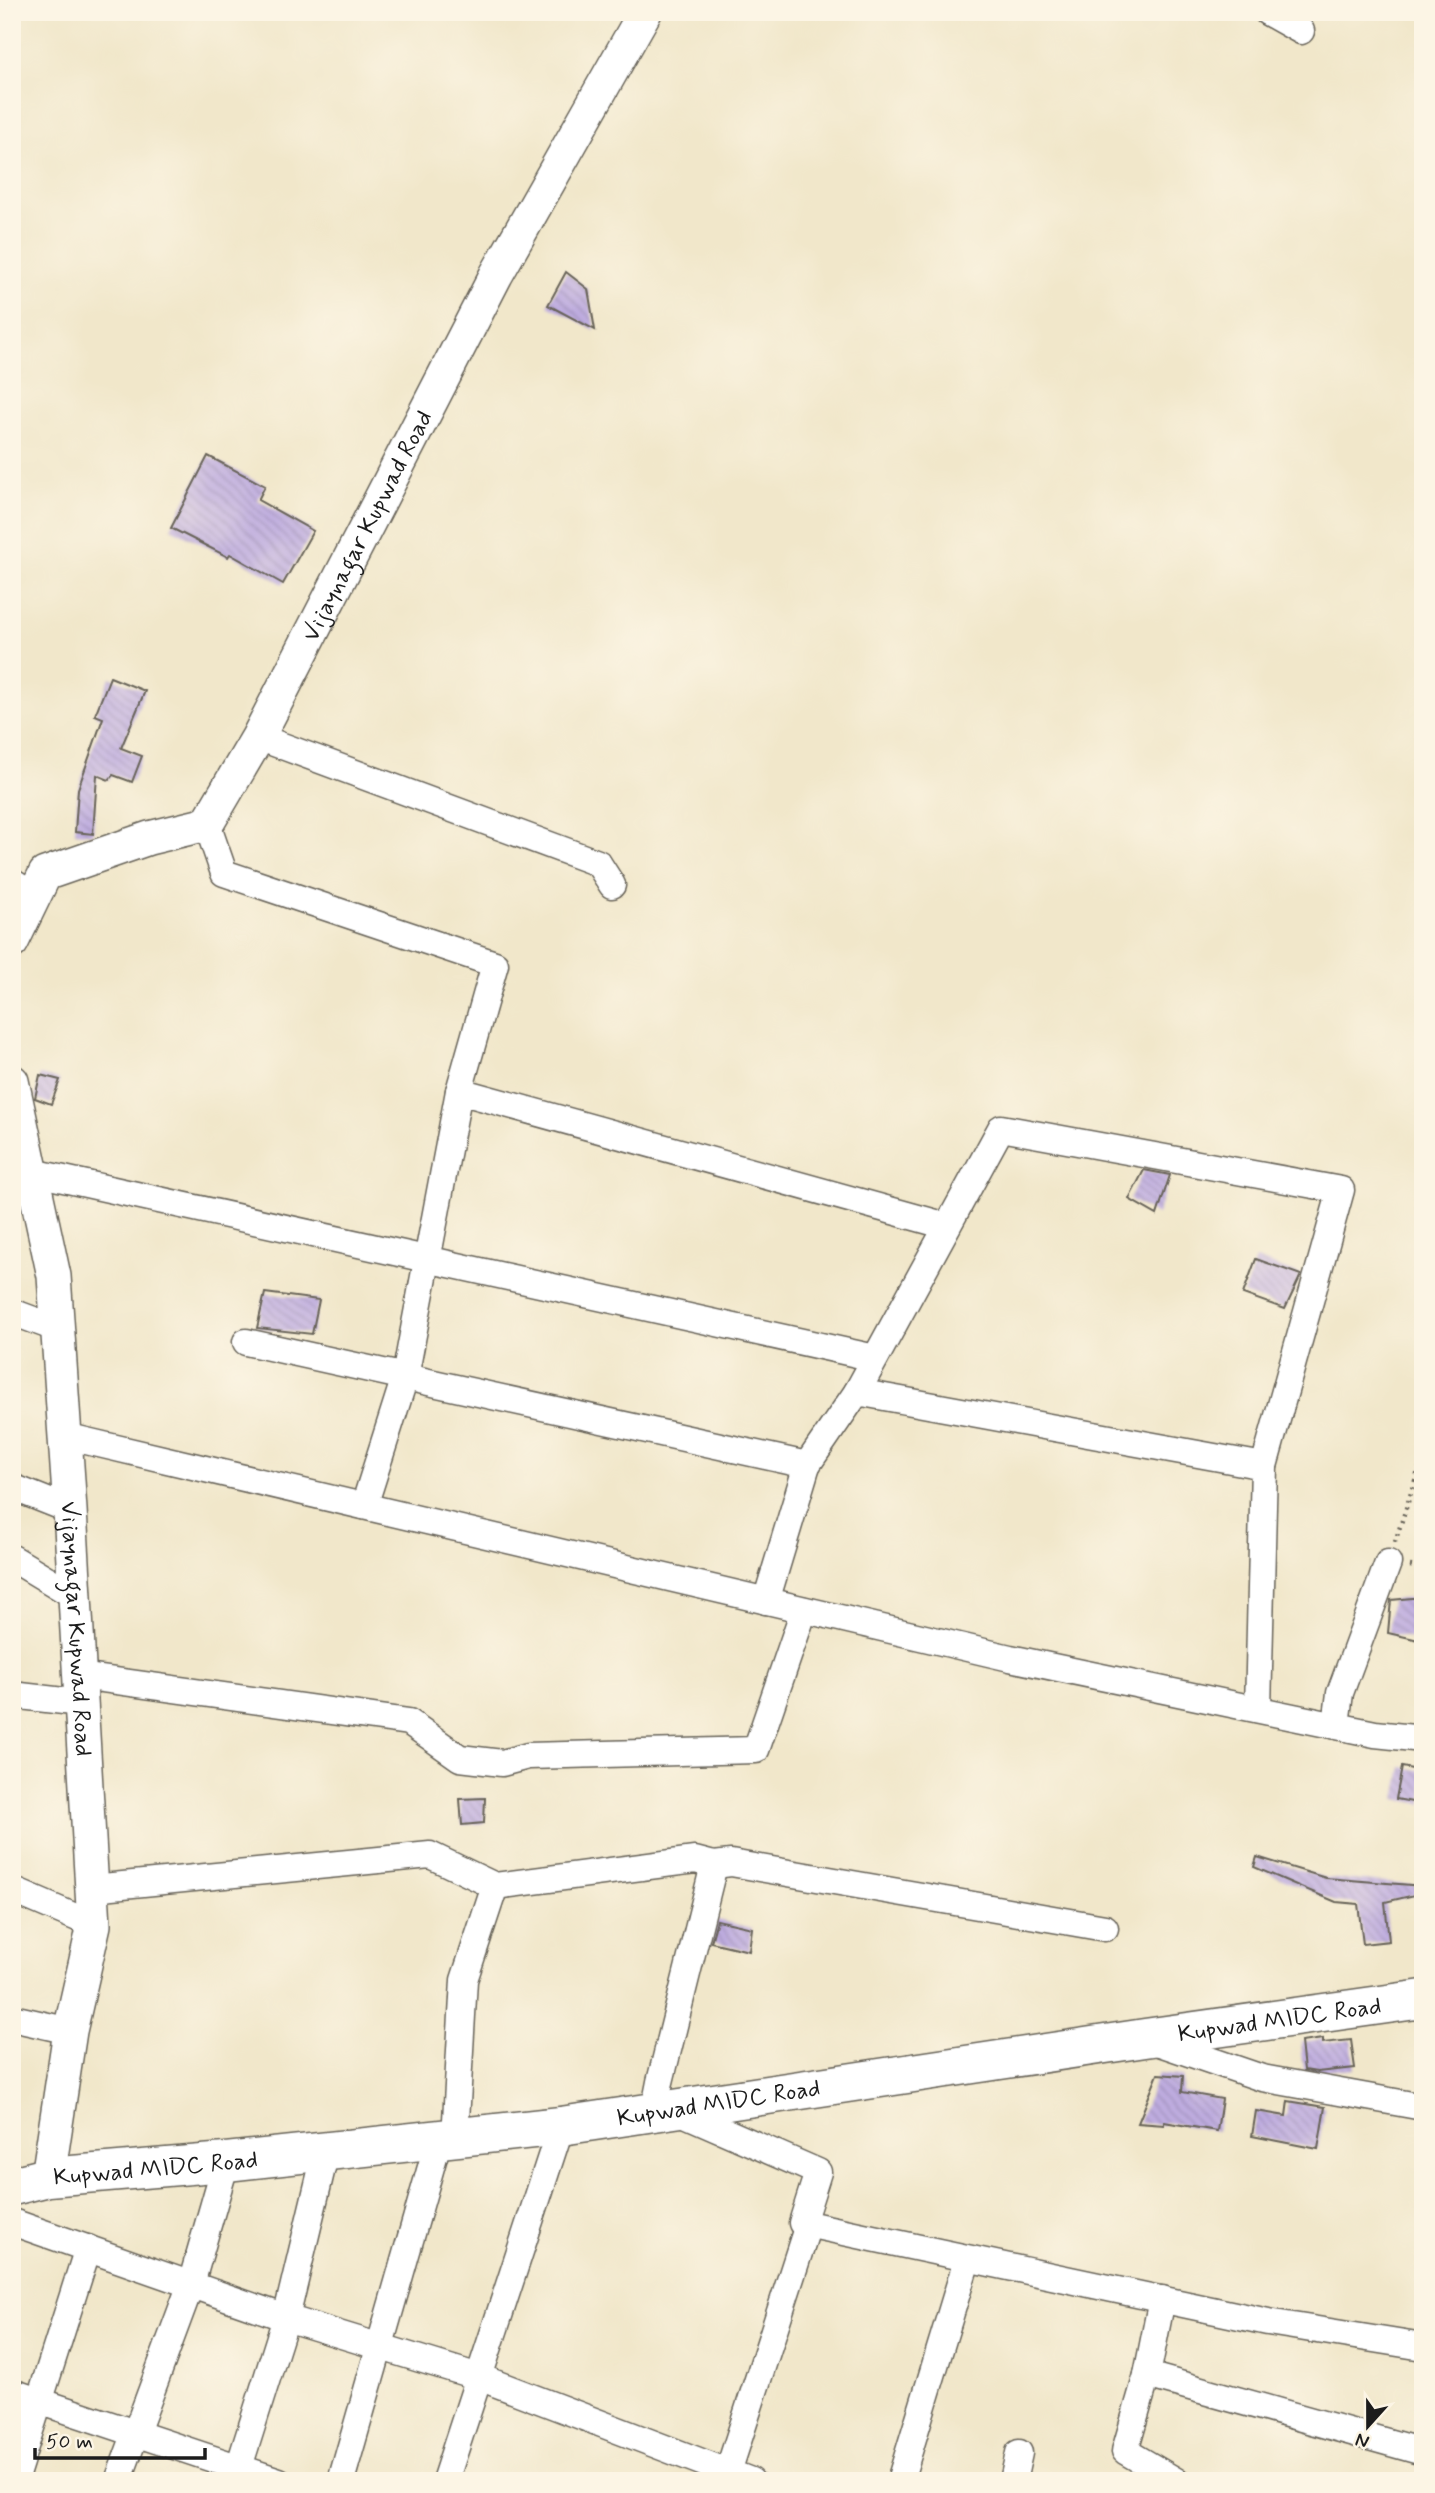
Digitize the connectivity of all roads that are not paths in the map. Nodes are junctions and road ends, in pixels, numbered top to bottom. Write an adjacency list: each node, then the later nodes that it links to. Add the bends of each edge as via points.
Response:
1 (645, 12): 4 (street, Vijaynagar Kupwad Road, via 496,275)
2 (1267, 12): 3 (street)
3 (1301, 31)
4 (258, 737): 5 (street, Vijaynagar Kupwad Road); 6 (street, via 598,863)
5 (207, 824): 7 (street, via 149,838 45,874); 10 (street, via 225,873 495,964)
6 (612, 886)
7 (23, 889): 8 (street)
8 (12, 942)
9 (12, 1082): 11 (street, Vijaynagar Kupwad Road)
10 (459, 1091): 12 (street); 13 (street)
11 (32, 1172): 13 (street); 15 (street, Vijaynagar Kupwad Road, via 54,1276)
12 (947, 1226): 17 (street); 22 (street, via 1001,1128 1340,1190)
13 (428, 1258): 17 (street); 18 (street)
14 (12, 1312): 15 (street)
15 (58, 1329): 20 (street, Vijaynagar Kupwad Road)
16 (246, 1342): 18 (street)
17 (875, 1358): 19 (street)
18 (405, 1377): 21 (street); 24 (street)
19 (857, 1391): 21 (street); 22 (street)
20 (65, 1436): 24 (street); 25 (street, Vijaynagar Kupwad Road)
21 (807, 1465): 29 (street)
22 (1264, 1466): 33 (street)
23 (12, 1488): 25 (street)
24 (363, 1506): 29 (street)
25 (70, 1510): 28 (street, Vijaynagar Kupwad Road)
26 (12, 1558): 28 (street)
27 (1388, 1563): 34 (street, via 1340,1693)
28 (75, 1596): 31 (street, Vijaynagar Kupwad Road)
29 (766, 1601): 30 (street)
30 (804, 1610): 31 (street, via 756,1750 528,1756 502,1763 460,1758 410,1722); 33 (street)
31 (80, 1689): 32 (street); 38 (street, Vijaynagar Kupwad Road)
32 (12, 1695)
33 (1258, 1709): 34 (street)
34 (1336, 1725): 35 (street)
35 (1423, 1739)
36 (714, 1865): 37 (street, via 695,1860); 41 (street, via 731,1863); 47 (street, via 660,2082)
37 (495, 1886): 38 (street, via 430,1855); 49 (street, via 464,1980)
38 (92, 1888): 40 (street, Vijaynagar Kupwad Road)
39 (12, 1890): 40 (street)
40 (94, 1925): 44 (street, Vijaynagar Kupwad Road)
41 (1105, 1928)
42 (1423, 1999): 45 (main road, Kupwad MIDC Road)
43 (12, 2018): 44 (street)
44 (70, 2031): 52 (street, Vijaynagar Kupwad Road)
45 (1145, 2038): 46 (street, via 1262,2078); 47 (main road, Kupwad MIDC Road)
46 (1423, 2106)
47 (664, 2111): 48 (main road, Kupwad MIDC Road); 54 (street, via 818,2172 802,2223)
48 (561, 2126): 49 (main road, Kupwad MIDC Road); 63 (street)
49 (447, 2138): 50 (main road, Kupwad MIDC Road); 60 (street)
50 (326, 2151): 51 (main road, Kupwad MIDC Road); 59 (street)
51 (226, 2162): 52 (main road, Kupwad MIDC Road); 57 (street)
52 (30, 2181)
53 (12, 2222): 55 (street)
54 (808, 2225): 56 (street); 70 (street)
55 (88, 2248): 57 (street); 65 (street)
56 (967, 2260): 58 (street); 76 (street)
57 (191, 2284): 59 (street); 66 (street)
58 (1162, 2300): 61 (street); 62 (street)
59 (286, 2318): 60 (street); 69 (street)
60 (380, 2346): 63 (street); 74 (street)
61 (1423, 2347)
62 (1147, 2375): 67 (street); 78 (street, via 1125,2451)
63 (479, 2377): 70 (street); 75 (street)
64 (12, 2392): 65 (street)
65 (39, 2401): 66 (street); 71 (street)
66 (136, 2433): 69 (street); 72 (street)
67 (1423, 2452)
68 (1019, 2454): 77 (street)
69 (239, 2467): 73 (street)
70 (740, 2477)
71 (14, 2481)
72 (118, 2481)
73 (279, 2481)
74 (341, 2481)
75 (444, 2481)
76 (900, 2481)
77 (1013, 2481)
78 (1176, 2481)

